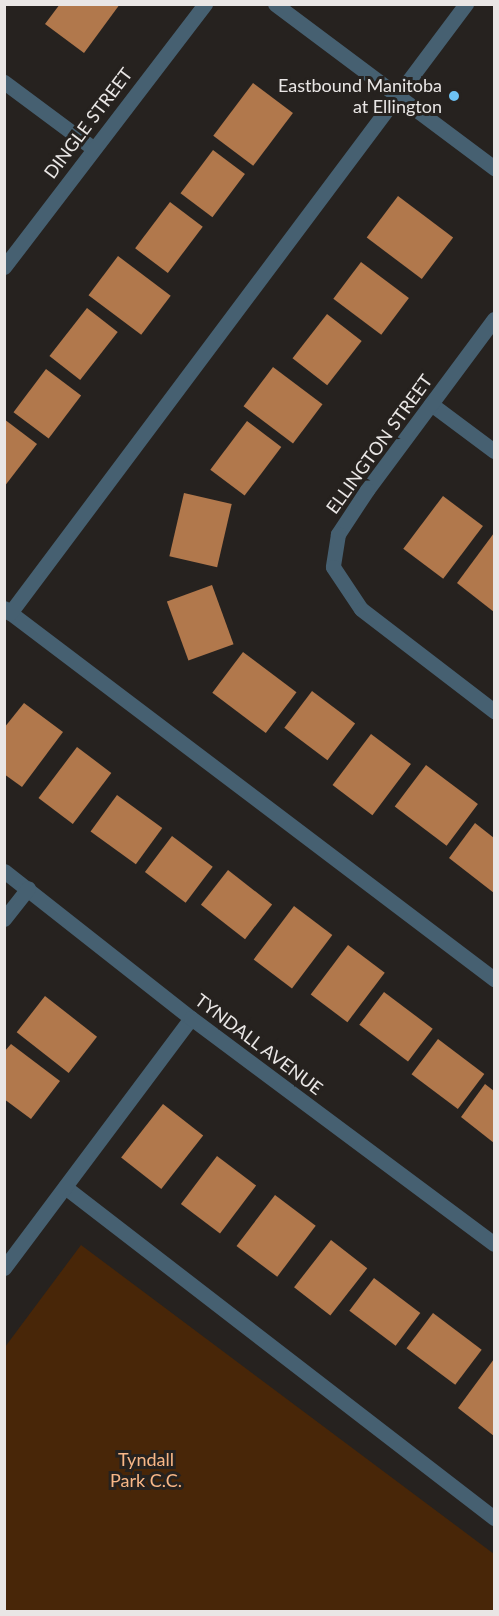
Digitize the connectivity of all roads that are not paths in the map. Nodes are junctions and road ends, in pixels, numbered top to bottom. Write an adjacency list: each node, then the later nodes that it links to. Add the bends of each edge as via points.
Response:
1 (205, 4): 6 (street, DINGLE STREET)
2 (275, 4): 5 (street)
3 (466, 4): 5 (street)
4 (4, 82): 6 (street)
5 (398, 96): 7 (street); 12 (street)
6 (93, 148): 8 (street, DINGLE STREET)
7 (495, 168)
8 (4, 267)
9 (495, 319): 10 (street, ELLINGTON STREET)
10 (431, 404): 11 (street); 13 (street, ELLINGTON STREET, via 338,534 333,567 361,609)
11 (495, 452)
12 (8, 610): 17 (street)
13 (495, 711)
14 (4, 871): 15 (street, TYNDALL AVENUE)
15 (28, 888): 16 (street); 18 (street, TYNDALL AVENUE)
16 (4, 919)
17 (495, 979)
18 (191, 1018): 19 (street); 20 (street, TYNDALL AVENUE)
19 (65, 1187): 21 (street); 22 (street)
20 (495, 1244)
21 (4, 1268)
22 (495, 1518)

